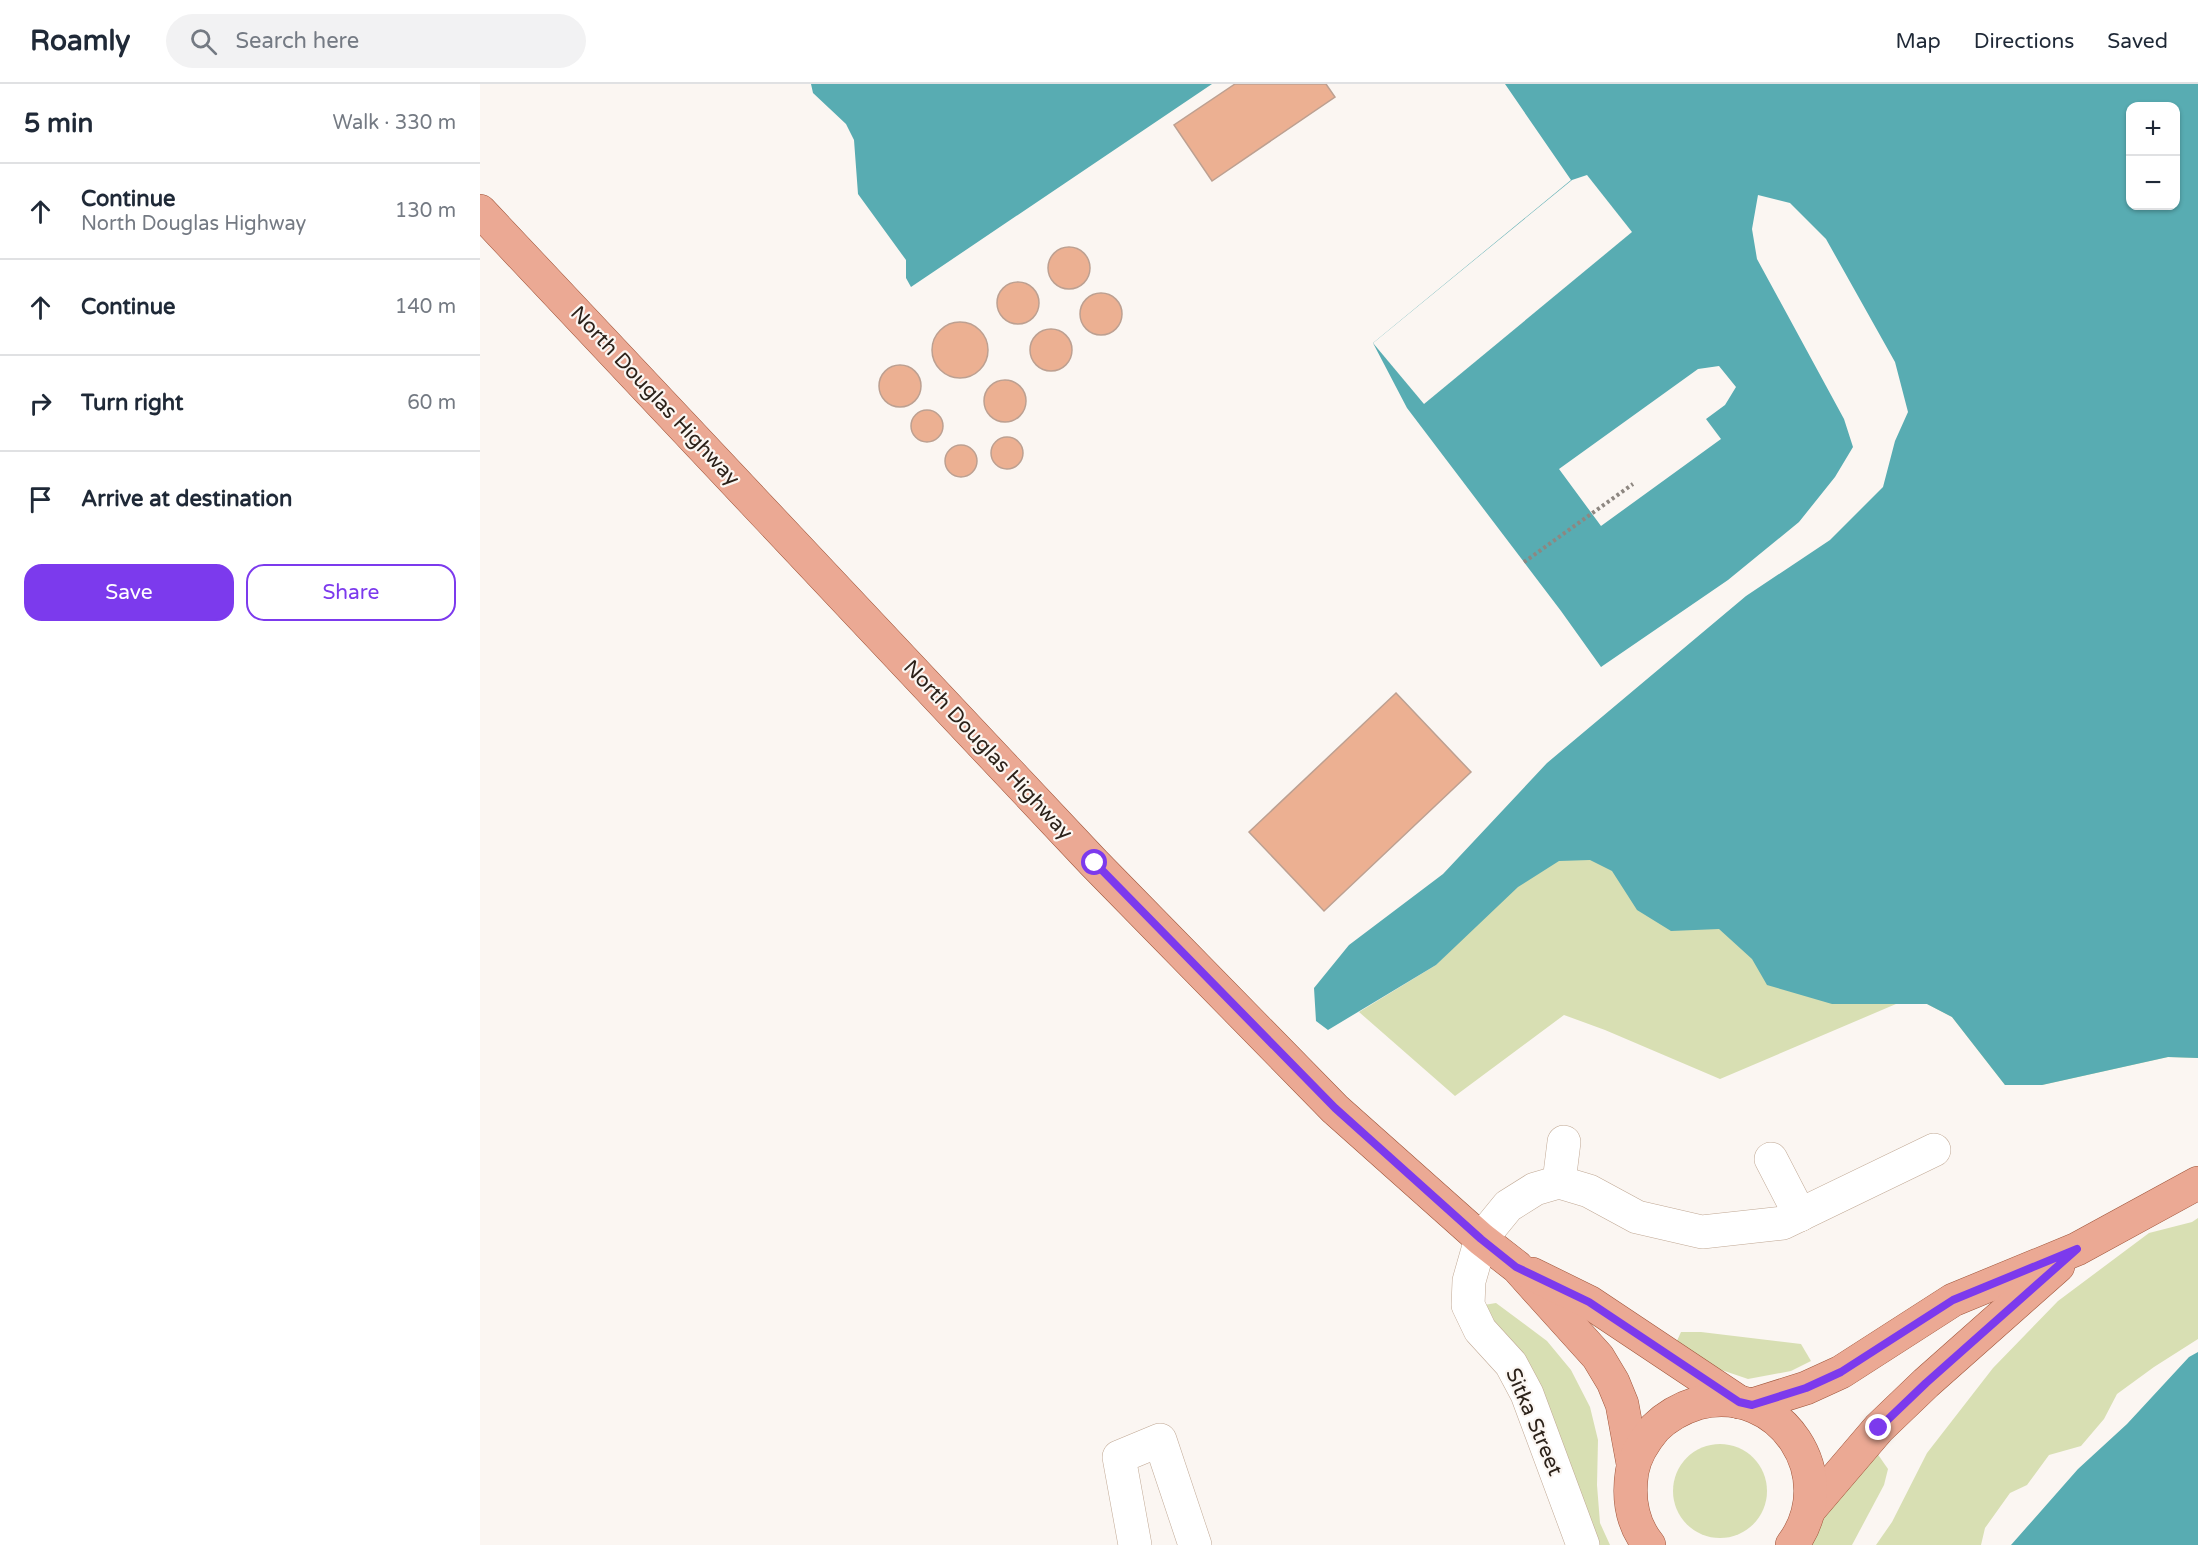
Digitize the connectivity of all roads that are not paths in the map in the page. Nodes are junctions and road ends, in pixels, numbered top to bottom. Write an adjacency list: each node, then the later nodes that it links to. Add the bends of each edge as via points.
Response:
1 (480, 211): 8 (main road, North Douglas Highway, via 1095,863 1335,1108)
2 (1564, 1142): 5 (street)
3 (1934, 1150): 7 (street)
4 (1771, 1159): 7 (street)
5 (1559, 1182): 7 (street, via 1589,1191 1636,1217 1702,1232 1783,1222); 8 (street, via 1535,1189 1508,1206)
6 (2194, 1185): 9 (main road)
7 (1800, 1215)
8 (1481, 1239): 10 (main road, North Douglas Highway); 17 (street, Sitka Street, via 1469,1281 1468,1305 1480,1330 1511,1364 1527,1394)
9 (2077, 1249): 11 (main road, via 1953,1300 1841,1372 1806,1388); 13 (main road, via 1879,1428)
10 (1516, 1267): 11 (main road, via 1589,1302); 12 (main road, via 1598,1357 1622,1404)
11 (1746, 1403): 12 (main road, via 1712,1400 1686,1407 1663,1420 1645,1440); 13 (main road, via 1774,1418 1793,1436 1805,1458 1811,1484)
12 (1633, 1464): 14 (main road, via 1633,1514)
13 (1809, 1510): 18 (main road)
14 (1646, 1543)
15 (1135, 1545): 16 (street, via 1119,1457 1160,1440)
16 (1196, 1545)
17 (1582, 1545)
18 (1792, 1545)

